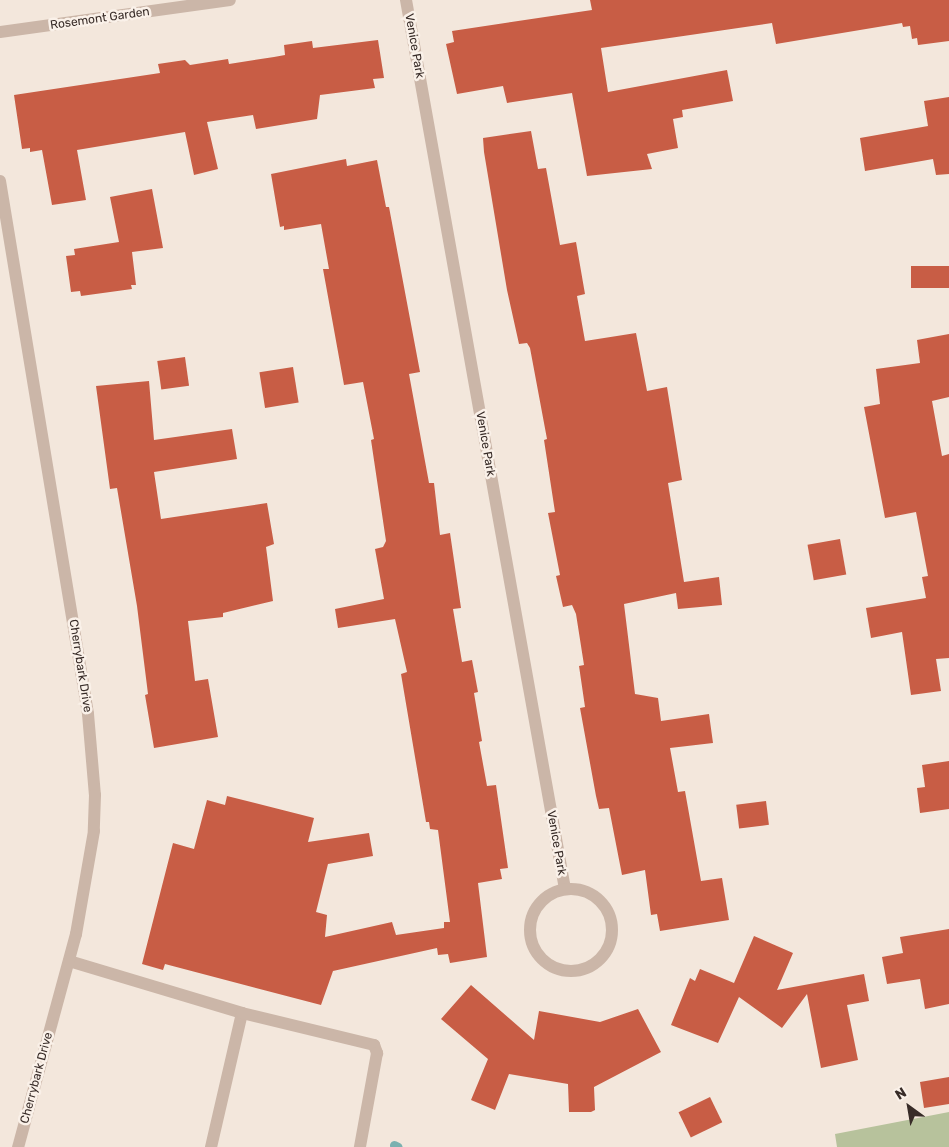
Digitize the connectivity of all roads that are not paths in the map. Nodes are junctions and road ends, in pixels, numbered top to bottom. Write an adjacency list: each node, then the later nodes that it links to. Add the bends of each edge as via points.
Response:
1 (230, 0): 3 (street, Rosemont Garden)
2 (406, 0): 6 (street, Venice Park)
3 (188, 3): 4 (street, Rosemont Garden)
4 (0, 32)
5 (0, 181): 7 (street, Cherrybark Drive, via 93,762 94,831)
6 (565, 889): 6 (street, Venice Park, via 540,903 532,915 529,929 532,944 549,966 562,971 577,971 601,959 608,948 612,923 608,911 590,893)
7 (69, 961): 8 (street); 9 (street, Cherrybark Drive)
8 (242, 1013): 10 (street); 11 (street, via 374,1045 377,1053)
9 (18, 1147)
10 (211, 1147)
11 (360, 1147)

